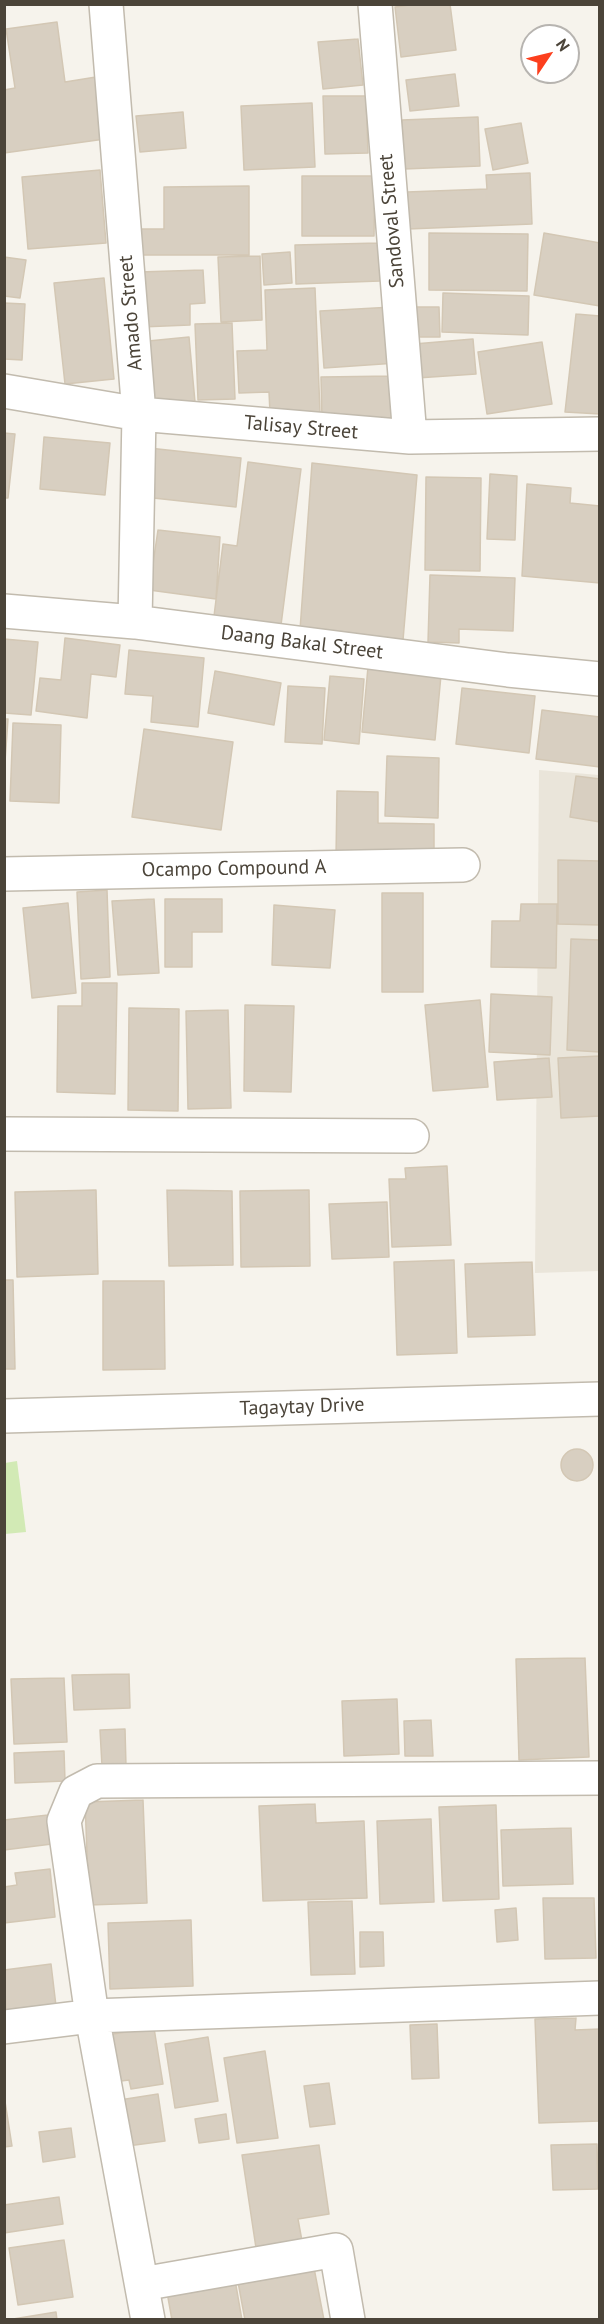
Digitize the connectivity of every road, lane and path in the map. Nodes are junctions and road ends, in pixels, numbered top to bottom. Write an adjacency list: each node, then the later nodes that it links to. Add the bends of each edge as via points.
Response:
1 (106, 4): 4 (street, Amado Street)
2 (375, 4): 6 (street, Sandoval Street)
3 (4, 391): 4 (street, Talisay Street)
4 (139, 414): 6 (street, Talisay Street); 8 (street, Amado Street)
5 (600, 434): 6 (street, Talisay Street)
6 (410, 437)
7 (4, 611): 8 (street, Daang Bakal Street)
8 (135, 621): 9 (street, Daang Bakal Street)
9 (600, 680)
10 (463, 866): 11 (street, Ocampo Compound A)
11 (4, 873)
12 (4, 1134): 13 (street)
13 (412, 1136)
14 (600, 1399): 15 (street, Tagaytay Drive)
15 (4, 1416)
16 (600, 1778): 18 (street, via 97,1781 76,1792 64,1821)
17 (600, 1998): 18 (street)
18 (92, 2016): 19 (street); 20 (street)
19 (4, 2026)
20 (142, 2284): 21 (street); 22 (street, via 336,2250)
21 (148, 2319)
22 (348, 2319)

